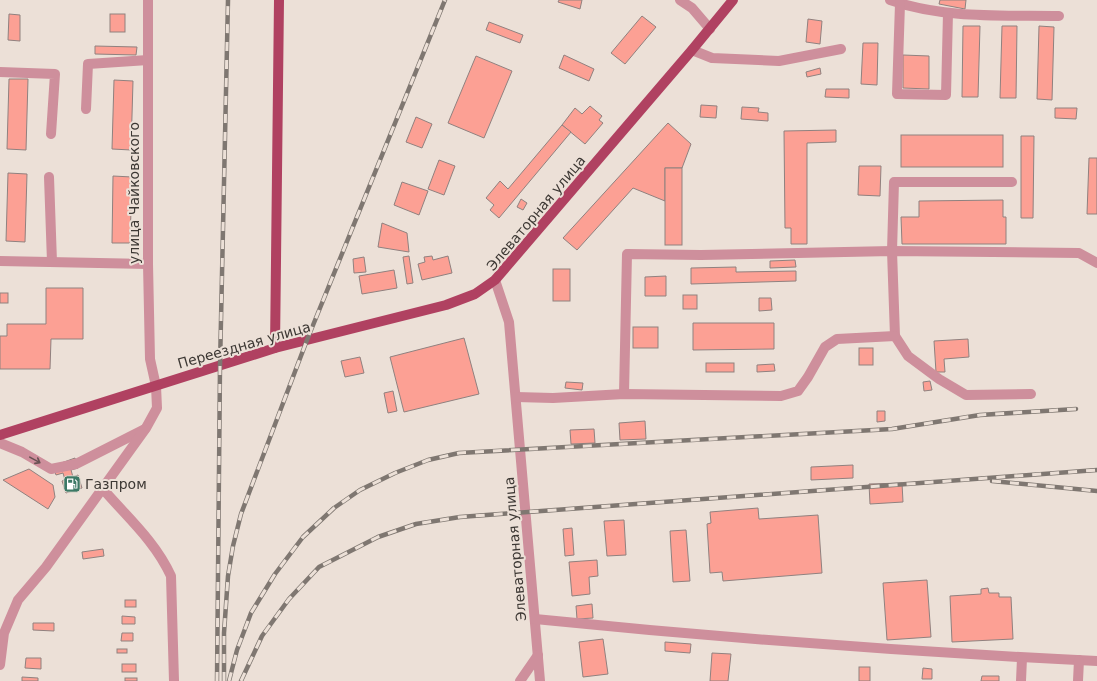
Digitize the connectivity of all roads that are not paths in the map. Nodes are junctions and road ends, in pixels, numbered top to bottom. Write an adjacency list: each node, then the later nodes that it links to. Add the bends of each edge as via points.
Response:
1 (148, 0): 12 (street, улица Чайковского)
2 (279, 0): 25 (main road)
3 (680, 0): 9 (street, via 692,8)
4 (733, 0): 9 (main road, Элеваторная улица)
5 (890, 0): 6 (street)
6 (900, 4): 7 (street); 7 (street, via 897,94 946,95)
7 (948, 14): 8 (street)
8 (1059, 16)
9 (710, 29): 11 (main road, Элеваторная улица)
10 (840, 49): 11 (street, via 779,61 712,58)
11 (692, 50): 23 (main road, Элеваторная улица)
12 (148, 60): 14 (street, via 88,64); 22 (street, улица Чайковского)
13 (0, 72): 15 (street, via 54,74)
14 (86, 109)
15 (51, 134)
16 (49, 177): 20 (street)
17 (1012, 182): 18 (street, via 894,182)
18 (892, 251): 21 (street, via 1079,253); 24 (street); 27 (street, via 627,254)
19 (0, 261): 20 (street)
20 (52, 262): 22 (street)
21 (1097, 263)
22 (148, 264): 26 (street, улица Чайковского, via 150,359)
23 (495, 280): 25 (main road, Переездная улица, via 475,294 446,304); 29 (street, Элеваторная улица, via 510,322)
24 (895, 336): 27 (street, via 837,339 825,347 798,391 781,396); 28 (street, via 908,356 938,379 966,395)
25 (275, 348): 26 (main road, Переездная улица)
26 (156, 386): 30 (street, улица Чайковского, via 157,408); 31 (main road, Переездная улица)
27 (624, 394): 29 (street, via 553,398)
28 (1031, 394)
29 (516, 397): 34 (street, Элеваторная улица)
30 (146, 428): 32 (street, one-way to 30, via 51,469 76,464); 33 (street, улица Чайковского)
31 (0, 435)
32 (0, 443)
33 (102, 489): 39 (street, улица Чайковского, via 46,567 18,600 4,633); 40 (street, via 147,537 171,576)
34 (535, 619): 35 (street, Элеваторная улица); 36 (street, via 645,630)
35 (538, 655): 41 (street); 42 (street, Элеваторная улица)
36 (1022, 658): 37 (street); 43 (street)
37 (1079, 660): 38 (street); 44 (street)
38 (1097, 661)
39 (0, 665)
40 (174, 681)
41 (520, 681)
42 (540, 681)
43 (1021, 681)
44 (1078, 681)

